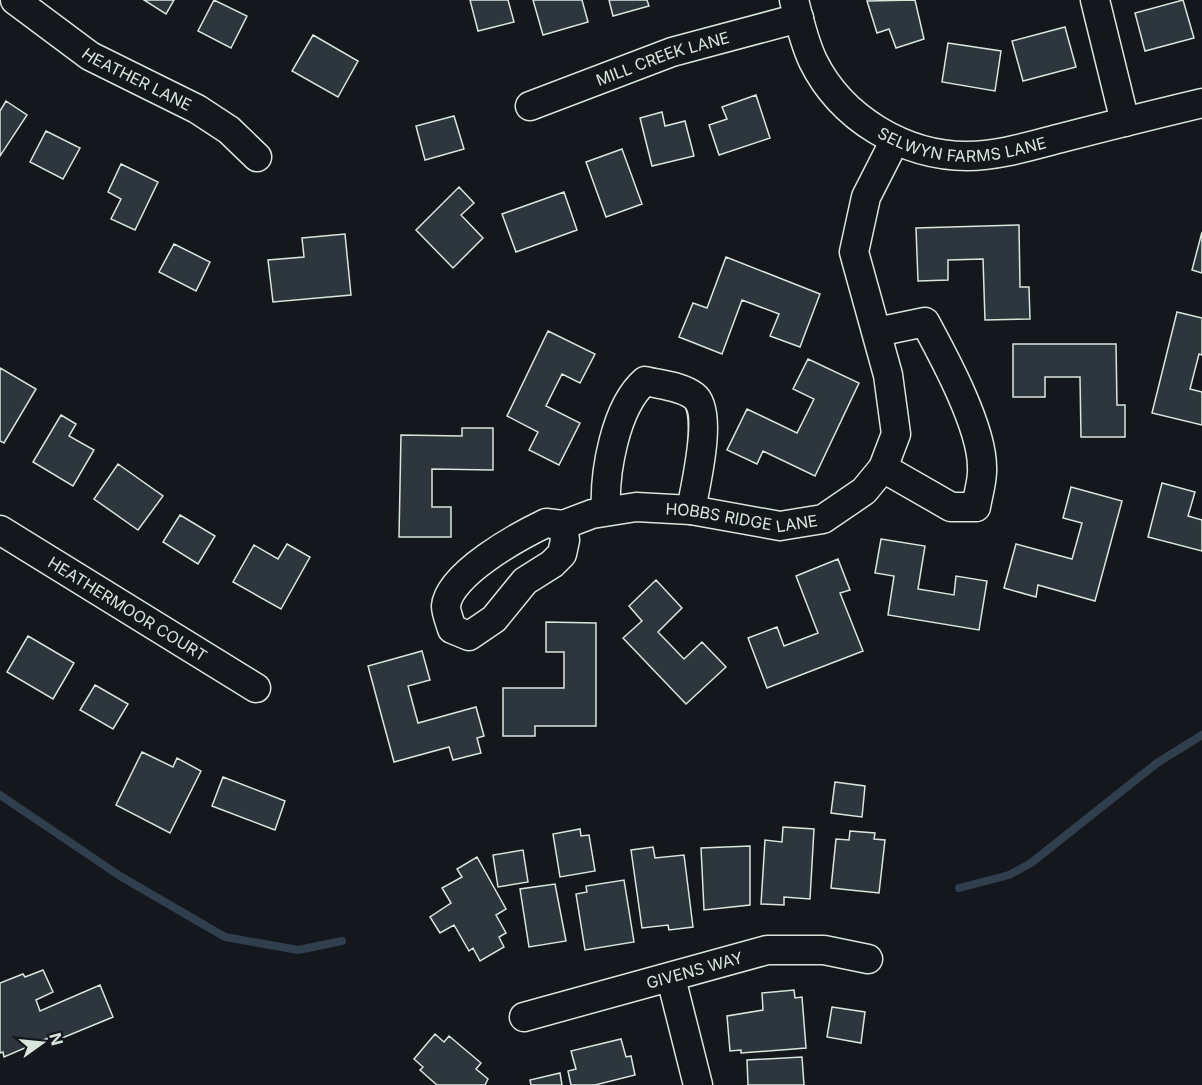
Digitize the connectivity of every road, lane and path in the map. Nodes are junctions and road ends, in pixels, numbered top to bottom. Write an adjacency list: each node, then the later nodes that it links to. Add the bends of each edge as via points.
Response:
1 (15, 0): 8 (street, HEATHER LANE, via 90,56 198,109 229,130)
2 (1095, 0): 6 (street)
3 (796, 9): 5 (street, MILL CREEK LANE); 7 (street, SELWYN FARMS LANE, via 813,61 828,84 858,118)
4 (1202, 103): 6 (street, SELWYN FARMS LANE)
5 (530, 106)
6 (1125, 122): 7 (street, SELWYN FARMS LANE, via 1005,152 967,156 930,152)
7 (895, 140): 9 (street, HOBBS RIDGE LANE, via 866,197 854,252)
8 (257, 157)
9 (877, 332): 10 (street, HOBBS RIDGE LANE, via 896,434); 10 (street, via 925,322 977,438 982,466 976,507 951,507)
10 (883, 468): 11 (street, HOBBS RIDGE LANE, via 864,491 823,519 780,526)
11 (691, 510): 12 (street, HOBBS RIDGE LANE, via 636,507); 12 (street, via 703,411 696,397 645,381 632,392 620,425 605,484)
12 (606, 511): 13 (street, HOBBS RIDGE LANE)
13 (562, 525)
14 (0, 530): 15 (street, HEATHERMOOR COURT)
15 (256, 688)
16 (868, 959): 17 (street, GIVENS WAY, via 824,950 767,950)
17 (671, 978): 18 (street, GIVENS WAY); 19 (street)
18 (524, 1017)
19 (698, 1085)

